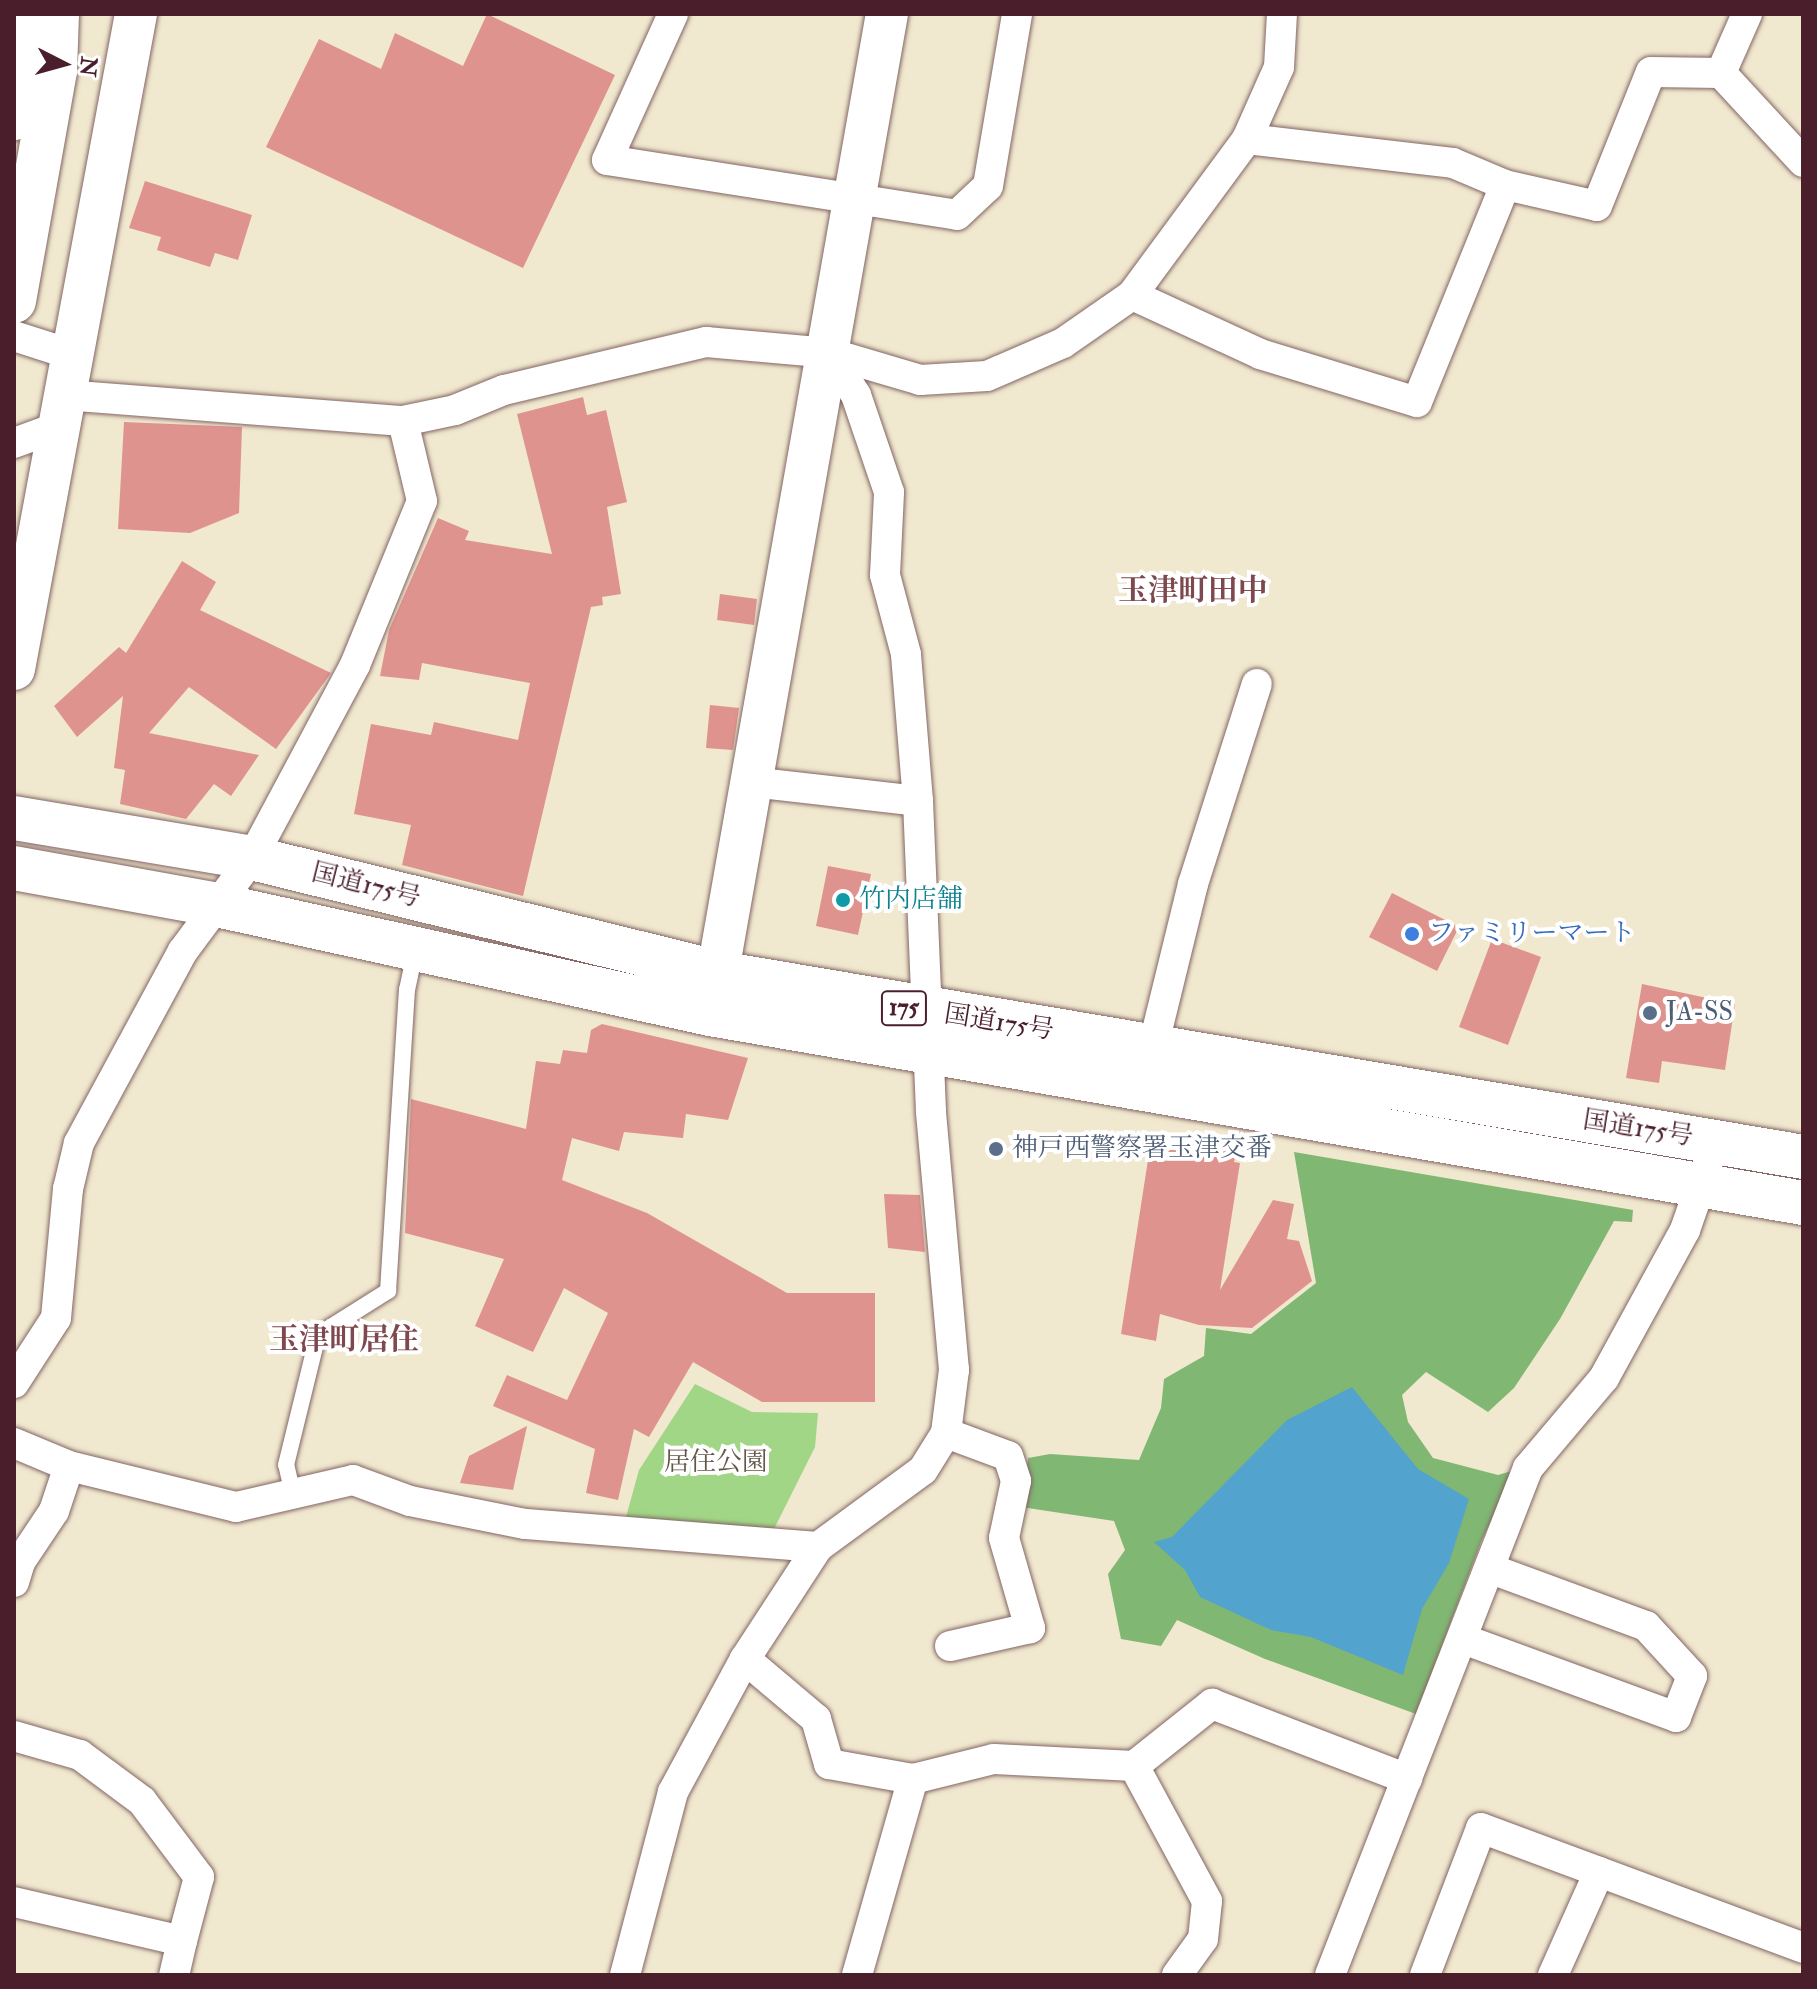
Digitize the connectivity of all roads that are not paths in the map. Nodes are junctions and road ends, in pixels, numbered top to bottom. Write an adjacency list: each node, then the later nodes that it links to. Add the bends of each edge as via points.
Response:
1 (29, 14): 12 (highway, via 26,64)
2 (57, 14): 10 (highway)
3 (85, 14): 10 (highway)
4 (136, 14): 21 (street)
5 (673, 14): 16 (street, via 607,160)
6 (887, 14): 16 (street)
7 (1017, 14): 16 (street, via 988,186 957,215)
8 (1282, 14): 13 (street, via 1279,67)
9 (1747, 14): 11 (street)
10 (55, 71): 18 (highway)
11 (1721, 73): 14 (street); 15 (street, via 1651,72 1597,206)
12 (14, 118)
13 (1247, 139): 15 (street, via 1453,163); 17 (street)
14 (1803, 162)
15 (1505, 185): 17 (street, via 1417,402 1260,354)
16 (855, 200): 20 (street)
17 (1132, 295): 20 (street, via 1063,343 987,376 920,380)
18 (14, 301)
19 (14, 336): 21 (street)
20 (829, 353): 23 (street, via 706,342 504,390 455,410); 27 (street); 28 (street, via 856,395 889,492 885,575 906,654)
21 (70, 354): 22 (street)
22 (61, 411): 23 (street); 24 (street); 25 (street)
23 (403, 421): 30 (street, via 422,501 355,665)
24 (14, 443)
25 (14, 669)
26 (1257, 684): 36 (street, via 1193,884)
27 (752, 782): 28 (street); 34 (street)
28 (918, 801): 35 (street)
29 (14, 818): 30 (highway, 国道175号 / 175)
30 (252, 858): 32 (street); 34 (highway, 国道175号 / 175)
31 (14, 868): 32 (highway, 国道175号 / 175)
32 (217, 905): 33 (highway, 国道175号 / 175); 41 (street, via 183,951 79,1143 68,1189 56,1318)
33 (415, 951): 34 (highway, 国道175号 / 175); 45 (lane, via 407,990 388,1291 318,1335 286,1465)
34 (714, 993): 35 (highway, 国道175号 / 175)
35 (927, 1032): 36 (highway, 国道175号 / 175); 39 (highway, 国道175号 / 175); 42 (street, via 954,1370)
36 (1153, 1047): 37 (highway, 国道175号 / 175)
37 (1715, 1142): 38 (highway, 国道175号 / 175); 39 (street)
38 (1803, 1157)
39 (1701, 1188): 40 (highway, 国道175号 / 175); 47 (street, via 1685,1230 1604,1378 1528,1468)
40 (1803, 1203)
41 (14, 1383)
42 (946, 1433): 46 (street, via 923,1470); 50 (street, via 1008,1456 1016,1481 1004,1538 1030,1628)
43 (14, 1443): 44 (street)
44 (69, 1466): 45 (street, via 236,1507); 48 (street, via 54,1511 20,1562)
45 (292, 1490): 46 (street, via 353,1480 410,1501 525,1524)
46 (818, 1547): 51 (street)
47 (1491, 1569): 49 (street); 49 (street, via 1646,1626 1692,1676 1676,1717)
48 (14, 1582)
49 (1463, 1639): 55 (street)
50 (950, 1646)
51 (745, 1659): 54 (street, via 816,1719 829,1764); 60 (street, via 673,1792)
52 (14, 1736): 58 (street, via 80,1755 142,1801 199,1877)
53 (1134, 1766): 54 (street, via 994,1759); 55 (street, via 1212,1704); 63 (street, via 1207,1901 1203,1939)
54 (913, 1779): 62 (street)
55 (1407, 1779): 64 (street)
56 (1599, 1872): 59 (street); 65 (street, via 1481,1828); 66 (street)
57 (14, 1902): 58 (street)
58 (182, 1941): 61 (street)
59 (1803, 1948)
60 (635, 1973)
61 (174, 1975)
62 (857, 1975)
63 (1177, 1975)
64 (1330, 1975)
65 (1425, 1975)
66 (1553, 1975)

